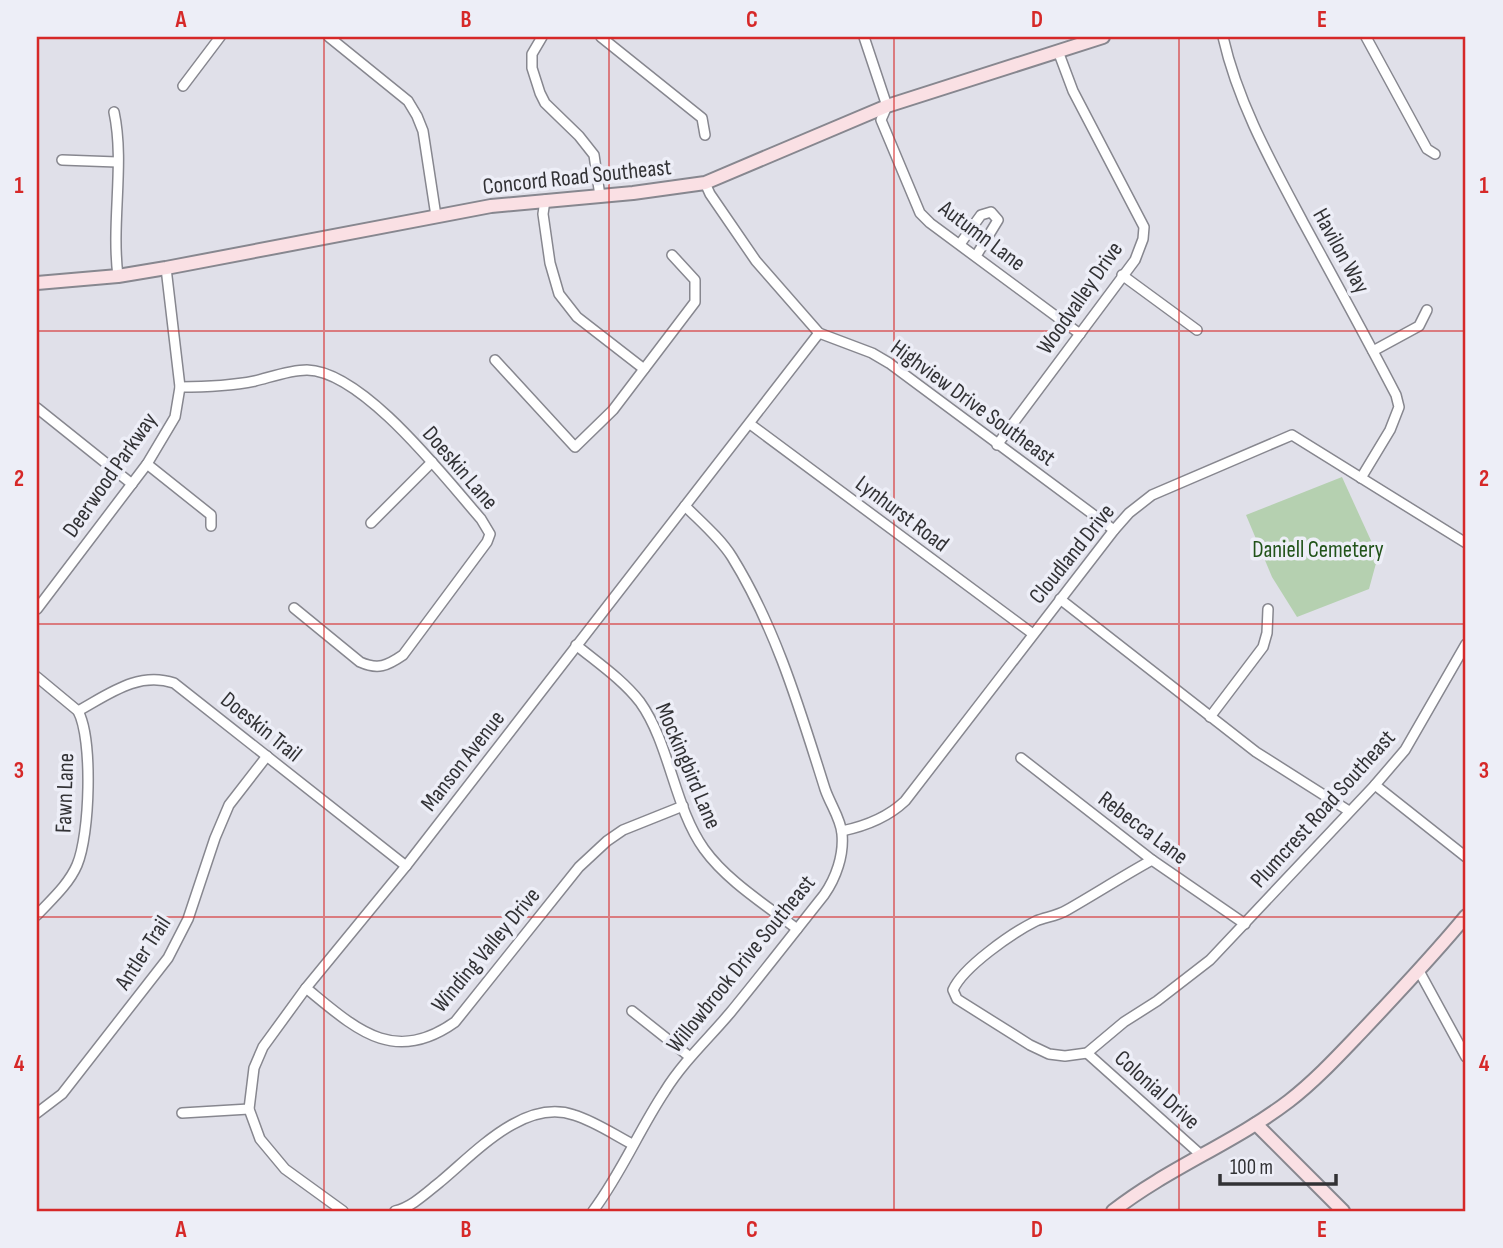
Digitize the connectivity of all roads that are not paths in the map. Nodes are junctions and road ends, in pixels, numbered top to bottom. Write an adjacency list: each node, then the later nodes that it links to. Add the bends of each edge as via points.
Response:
1 (220, 37): 10 (street)
2 (329, 37): 20 (street, via 408,101 418,116)
3 (542, 37): 18 (street, via 532,54 540,93 594,155)
4 (601, 37): 13 (street, via 702,118)
5 (864, 37): 11 (street, Autumn Lane)
6 (1103, 37): 9 (street, Concord Road Southeast)
7 (1223, 37): 32 (street, Havilon Way, via 1234,80 1270,161)
8 (1366, 37): 14 (street, via 1427,149)
9 (1058, 51): 11 (street, Concord Road Southeast); 26 (street, Woodvalley Drive, via 1073,91 1144,227 1140,249)
10 (183, 86)
11 (887, 106): 17 (street, Concord Road Southeast); 21 (street, Autumn Lane, via 881,120 920,213)
12 (114, 112): 16 (street)
13 (705, 135)
14 (1435, 154)
15 (62, 160): 16 (street)
16 (117, 162): 25 (street, via 114,243)
17 (705, 183): 18 (street, Concord Road Southeast); 30 (street, Highview Drive Southeast, via 756,261)
18 (600, 196): 19 (street, Concord Road Southeast)
19 (545, 200): 20 (street, Concord Road Southeast); 34 (street, via 550,263 559,294 577,317)
20 (436, 216): 24 (street, Concord Road Southeast)
21 (960, 244): 23 (street, Autumn Lane); 23 (street, via 981,215 991,212 998,220)
22 (672, 255): 34 (street, via 695,280 695,302)
23 (976, 256): 31 (street, Autumn Lane)
24 (166, 268): 25 (street, Concord Road Southeast); 35 (street, Deerwood Parkway)
25 (118, 275): 27 (street, Concord Road Southeast)
26 (1122, 275): 29 (street); 31 (street, Woodvalley Drive)
27 (37, 283)
28 (1427, 310): 32 (street, via 1419,327)
29 (1197, 330)
30 (819, 333): 37 (street, Manson Avenue); 38 (street, Highview Drive Southeast, via 889,363)
31 (1080, 334): 38 (street, Woodvalley Drive)
32 (1373, 351): 41 (street, Havilon Way, via 1399,407)
33 (495, 360): 34 (street, via 575,447 614,410)
34 (644, 369)
35 (180, 387): 39 (street, Doeskin Lane, via 209,387 305,370 326,373 368,401); 40 (street, Deerwood Parkway, via 175,417)
36 (37, 408): 42 (street)
37 (750, 424): 43 (street, Manson Avenue); 52 (street, Lynhurst Road)
38 (998, 445): 46 (street, Highview Drive Southeast)
39 (432, 462): 44 (street); 49 (street, Doeskin Lane, via 490,534 403,655 372,668)
40 (147, 464): 42 (street, Deerwood Parkway); 45 (street, via 211,515)
41 (1361, 478): 46 (street, Cloudland Drive, via 1292,435 1153,495); 47 (street, Cloudland Drive)
42 (132, 484): 50 (street, Deerwood Parkway)
43 (685, 506): 54 (street, Manson Avenue); 63 (street, via 730,554 745,580 784,664)
44 (371, 523)
45 (211, 526)
46 (1114, 530): 48 (street, Cloudland Drive)
47 (1466, 543)
48 (1060, 599): 52 (street, Cloudland Drive); 57 (street)
49 (294, 608)
50 (37, 609)
51 (1268, 609): 57 (street, via 1263,647)
52 (1033, 634): 63 (street, Cloudland Drive, via 905,801 890,814)
53 (1466, 644): 60 (street, Plumcrest Road Southeast, via 1405,750)
54 (576, 645): 61 (street, Mockingbird Lane, via 640,703); 66 (street, Manson Avenue)
55 (37, 677): 56 (street)
56 (78, 711): 58 (street, Doeskin Trail, via 137,680 163,679 174,682); 67 (street, Fawn Lane, via 85,738 88,817 77,865)
57 (1210, 717): 62 (street)
58 (267, 756): 66 (street, Doeskin Trail); 78 (street, Antler Trail, via 229,805 188,919 168,958 62,1094)
59 (1021, 758): 65 (street, Rebecca Lane)
60 (1375, 785): 62 (street, Plumcrest Road Southeast); 64 (street)
61 (683, 806): 70 (street, Mockingbird Lane, via 712,859); 72 (street, Winding Valley Drive, via 623,830 597,850 455,1022 436,1035 412,1041 368,1035)
62 (1349, 811): 69 (street, Plumcrest Road Southeast)
63 (842, 831): 70 (street, Willowbrook Drive Southeast, via 841,853 830,886)
64 (1466, 857)
65 (1152, 860): 69 (street, Rebecca Lane); 74 (street, via 1002,942 958,978 953,990 957,999 1049,1054)
66 (406, 866): 72 (street, Manson Avenue)
67 (37, 915)
68 (1466, 916): 71 (street)
69 (1245, 924): 74 (street, Plumcrest Road Southeast, via 1193,974)
70 (797, 929): 75 (street, Willowbrook Drive Southeast)
71 (1419, 971): 76 (street); 80 (street, via 1310,1083)
72 (306, 988): 77 (street, Manson Avenue, via 263,1046 254,1068)
73 (632, 1010): 75 (street)
74 (1087, 1053): 82 (street, Colonial Drive)
75 (690, 1057): 81 (street, Willowbrook Drive Southeast)
76 (1466, 1057)
77 (249, 1110): 79 (street); 83 (street, Manson Avenue, via 260,1139 285,1169)
78 (37, 1113)
79 (183, 1113)
80 (1256, 1124): 82 (street); 87 (street)
81 (632, 1144): 84 (street, via 574,1115 557,1111 526,1117 417,1200); 85 (street, Willowbrook Drive Southeast)
82 (1201, 1155): 86 (street)
83 (343, 1211)
84 (395, 1211)
85 (593, 1211)
86 (1114, 1211)
87 (1343, 1211)

